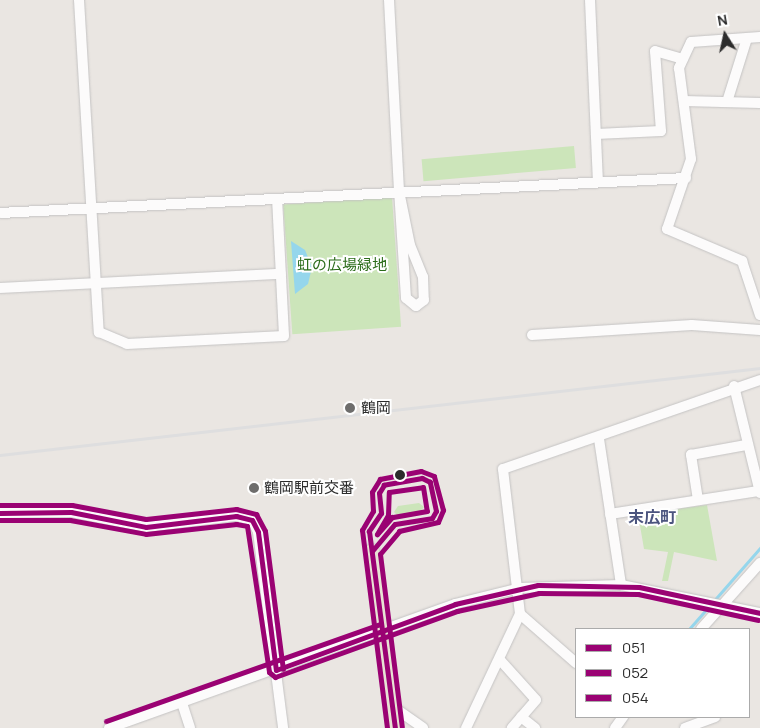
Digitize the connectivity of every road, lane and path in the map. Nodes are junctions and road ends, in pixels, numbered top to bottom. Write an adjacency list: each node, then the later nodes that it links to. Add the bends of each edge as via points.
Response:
1 (79, 0): 15 (street)
2 (389, 0): 13 (street)
3 (590, 0): 10 (street)
4 (760, 37): 5 (street)
5 (747, 38): 6 (street, via 691,42); 8 (street)
6 (683, 59): 7 (street, via 679,68); 10 (street, via 654,51 660,131)
7 (684, 101): 8 (street); 11 (street, via 690,159)
8 (727, 102): 9 (street)
9 (760, 103)
10 (596, 134): 12 (street)
11 (686, 178): 12 (street); 20 (street, via 667,229 742,261)
12 (598, 181): 13 (street)
13 (399, 191): 13 (street, via 410,245 424,276 424,300 416,306 406,298); 14 (street)
14 (277, 199): 15 (street); 17 (street)
15 (90, 209): 16 (street); 18 (street)
16 (0, 213)
17 (281, 274): 18 (street); 18 (street, via 284,336 127,344 99,332)
18 (94, 283): 19 (street)
19 (0, 288)
20 (760, 315)
21 (760, 330): 22 (street, via 692,325)
22 (532, 335)
23 (760, 380): 24 (street)
24 (734, 386): 25 (street); 26 (street)
25 (599, 439): 31 (street); 35 (street, via 503,469)
26 (746, 444): 27 (street); 29 (street, via 691,455)
27 (755, 462): 28 (street)
28 (759, 492): 29 (street)
29 (698, 500): 31 (street)
30 (0, 513): 43 (street, via 71,512 146,527 236,516 252,520 258,532)
31 (610, 514): 34 (street)
32 (372, 551): 40 (main road)
33 (760, 563): 36 (street)
34 (621, 585): 35 (street); 36 (street)
35 (520, 588): 38 (street); 40 (street, via 455,604)
36 (725, 603): 37 (street); 39 (street)
37 (760, 613)
38 (520, 614): 41 (street); 42 (street)
39 (702, 628)
40 (383, 631): 43 (street); 45 (main road)
41 (501, 662): 46 (street, via 536,700); 53 (street)
42 (575, 662)
43 (276, 670): 44 (street); 50 (street)
44 (182, 703): 48 (street); 49 (street)
45 (392, 706): 51 (main road); 52 (street)
46 (521, 717): 54 (street); 55 (street)
47 (712, 718): 56 (street)
48 (109, 728)
49 (190, 728)
50 (283, 728)
51 (395, 728)
52 (423, 728)
53 (466, 728)
54 (512, 728)
55 (535, 728)
56 (685, 728)

